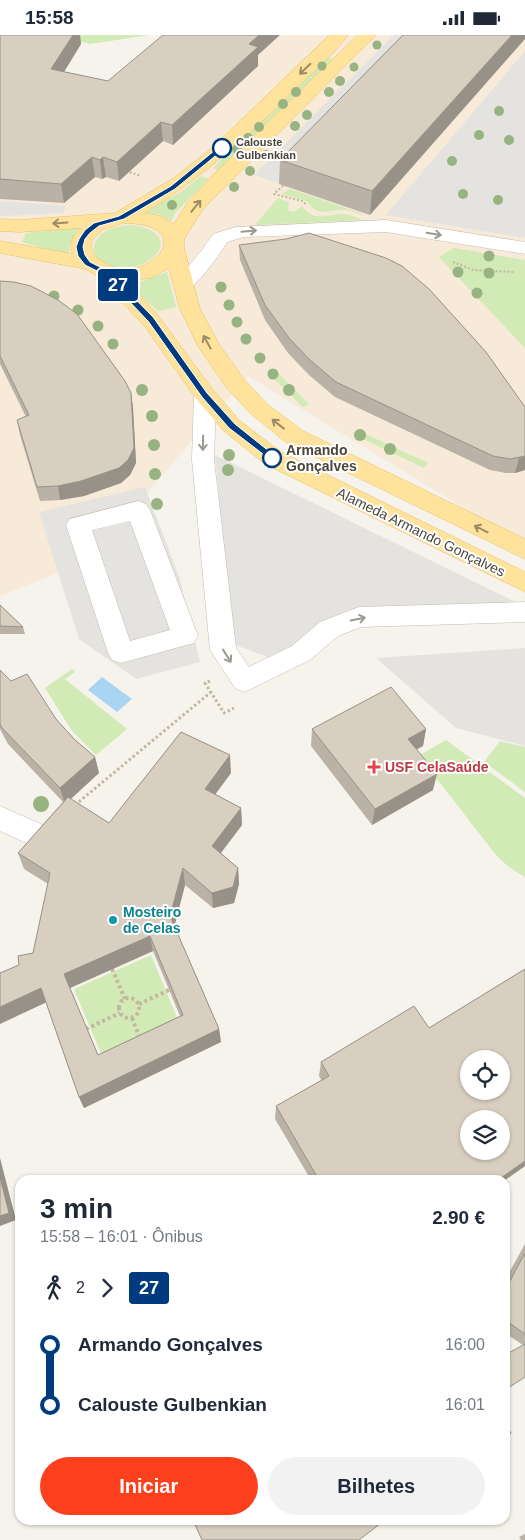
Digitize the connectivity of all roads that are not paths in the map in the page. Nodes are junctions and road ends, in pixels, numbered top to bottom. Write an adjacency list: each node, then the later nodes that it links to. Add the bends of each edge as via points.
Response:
1 (340, 35): 3 (main road, one-way to 3, via 204,164 173,187)
2 (368, 35): 5 (main road, one-way to 2, via 195,206)
3 (115, 219): 4 (main road, one-way to 4); 5 (main road, via 149,219 161,224 169,231); 8 (main road, via 88,231 82,239 82,256)
4 (0, 225)
5 (174, 244): 8 (main road, via 169,257 149,271 135,274); 9 (main road, Alameda Armando Gonçalves)
6 (0, 247): 8 (main road)
7 (525, 248): 9 (street, one-way to 7, via 220,238 243,231 386,226)
8 (97, 268): 10 (main road, Alameda Armando Gonçalves, via 150,319)
9 (183, 284): 11 (main road, Alameda Armando Gonçalves, one-way to 9, via 295,437 259,409 234,382 209,346 190,309)
10 (205, 395): 12 (main road, Alameda Armando Gonçalves, via 232,426 273,458); 14 (street, one-way to 14, via 203,459)
11 (525, 550)
12 (525, 583)
13 (525, 612): 14 (street, one-way to 13, via 223,650 244,681 302,653 329,629 359,617)
14 (220, 625): 15 (street)
15 (185, 636): 15 (street, via 138,510 78,525 121,653)
16 (0, 818): 17 (street)
17 (33, 834)

